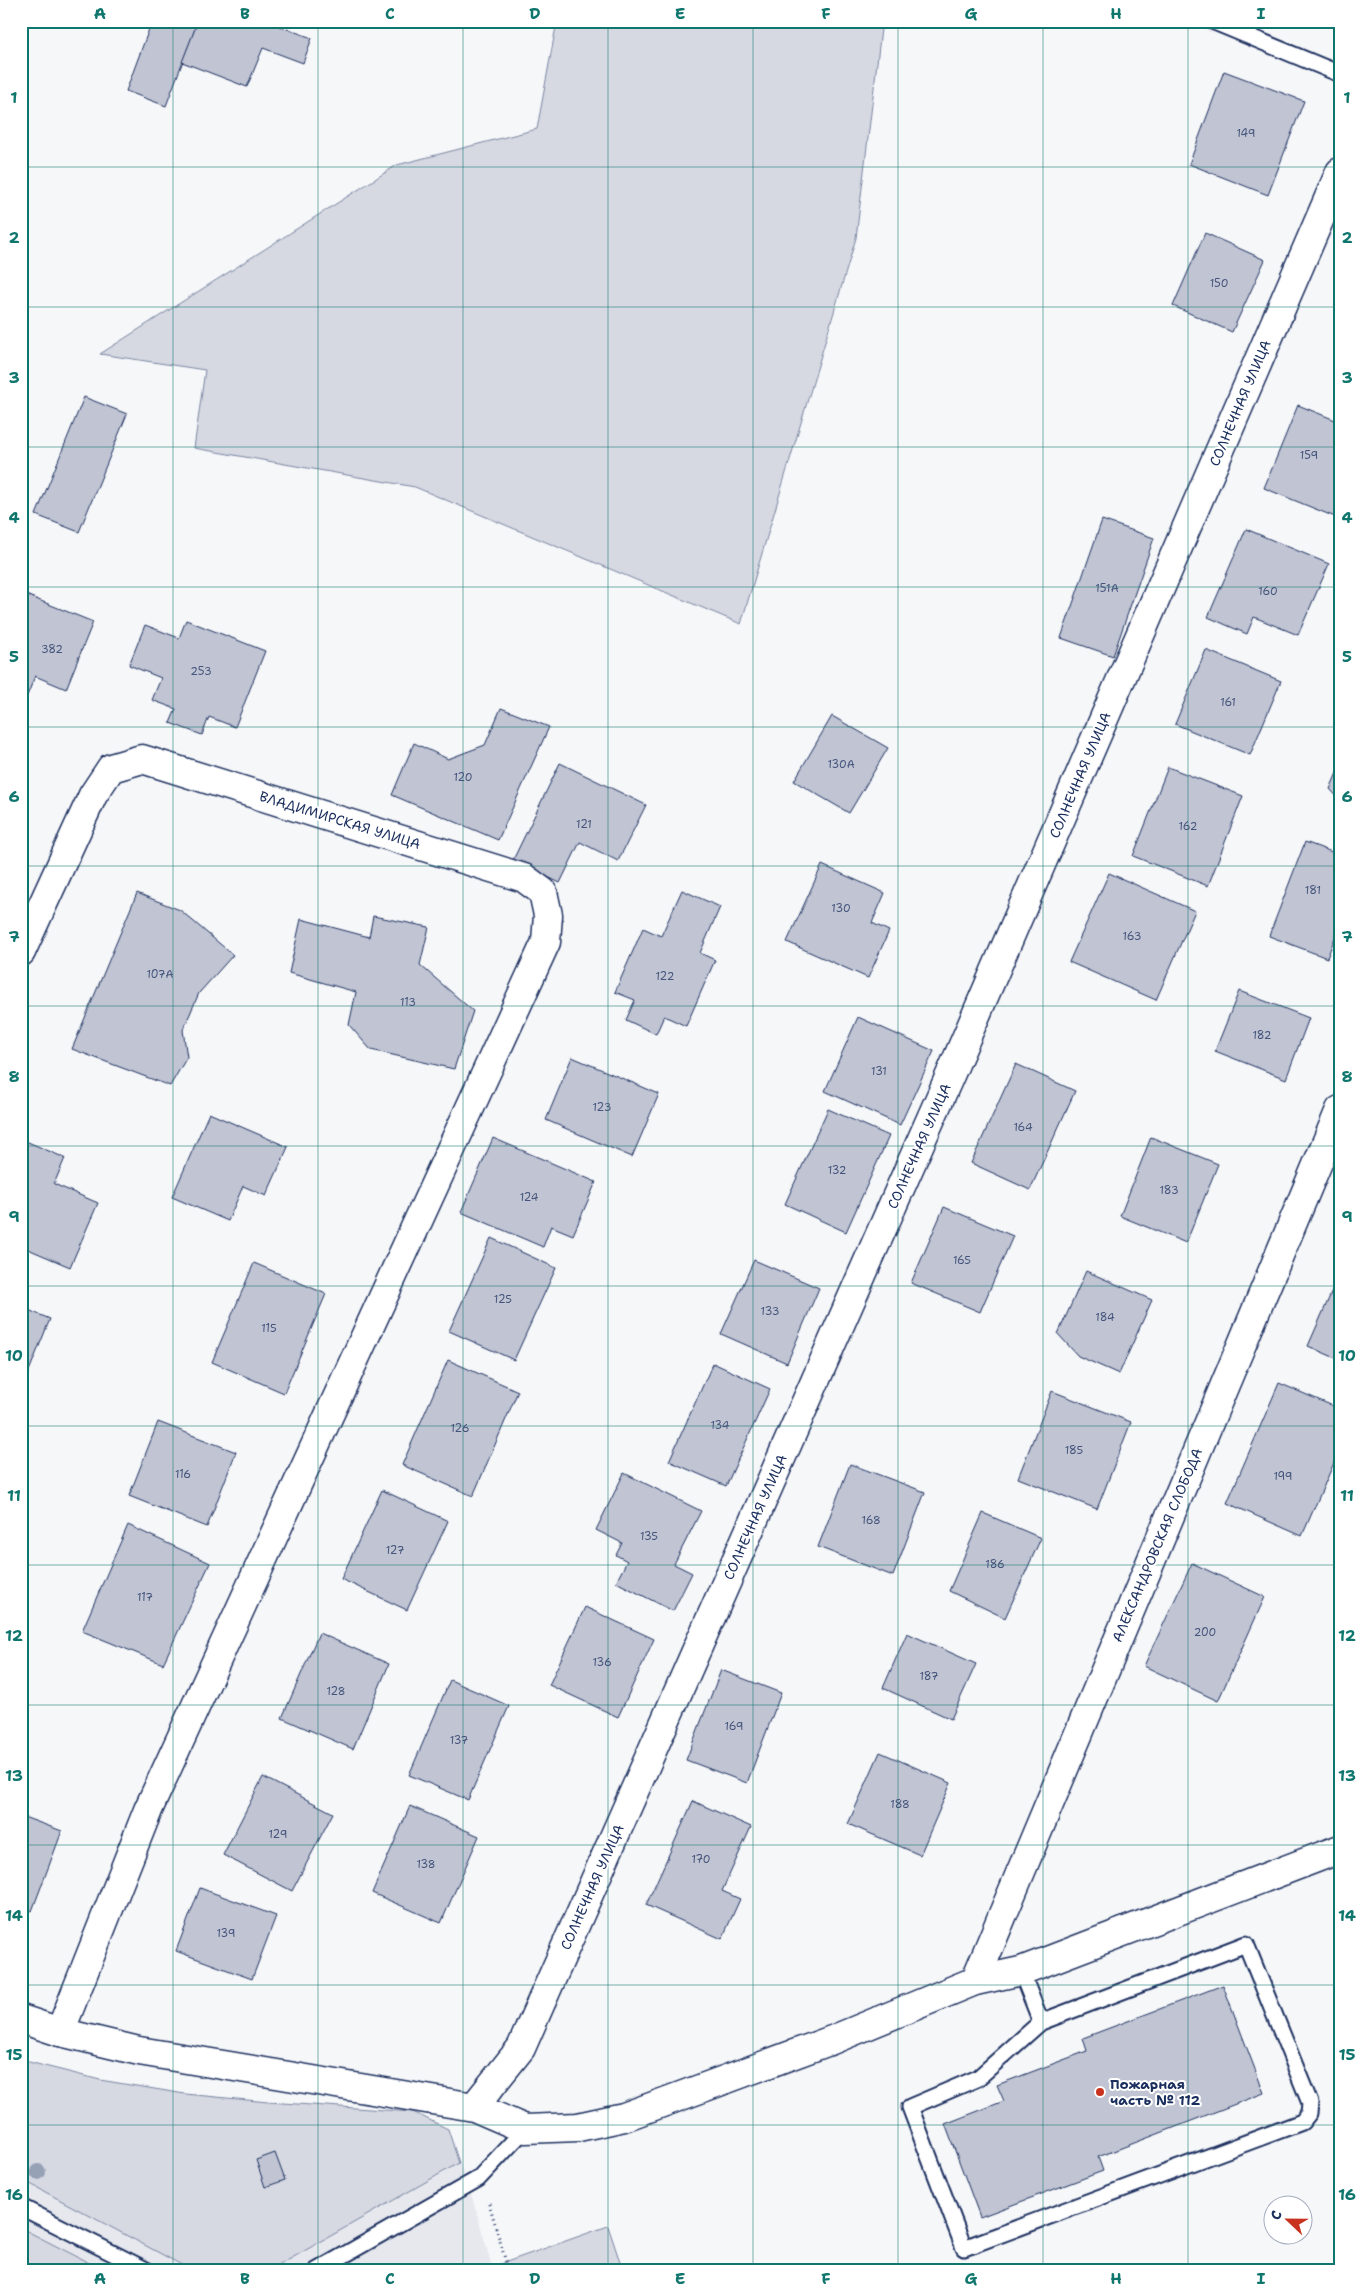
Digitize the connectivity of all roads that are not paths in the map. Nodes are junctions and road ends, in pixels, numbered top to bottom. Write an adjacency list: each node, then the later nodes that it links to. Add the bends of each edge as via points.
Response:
1 (1212, 21): 2 (lane)
2 (1340, 74)
3 (1340, 172): 13 (street, СОЛНЕЧНАЯ УЛИЦА, via 951,1073 521,2048)
4 (21, 952): 12 (street, ВЛАДИМИРСКАЯ УЛИЦА, via 93,794 111,768 142,758 524,878 543,892 548,915 546,942 148,1810)
5 (1340, 1110): 6 (street, АЛЕКСАНДРОВСКАЯ СЛОБОДА)
6 (1334, 1141): 9 (street, АЛЕКСАНДРОВСКАЯ СЛОБОДА)
7 (1338, 1855): 8 (street)
8 (1021, 1970): 9 (street); 11 (lane)
9 (974, 1981): 14 (street, via 832,2040 624,2117 578,2127)
10 (21, 2019): 12 (street)
11 (1041, 2022): 11 (lane, via 978,2078 910,2107 964,2248 1302,2122 1309,2113 1310,2103 1246,1944)
12 (60, 2032): 13 (street, via 139,2051)
13 (474, 2107): 14 (street)
14 (526, 2129): 17 (lane, via 478,2179)
15 (21, 2207): 16 (lane)
16 (148, 2271)
17 (316, 2271)

